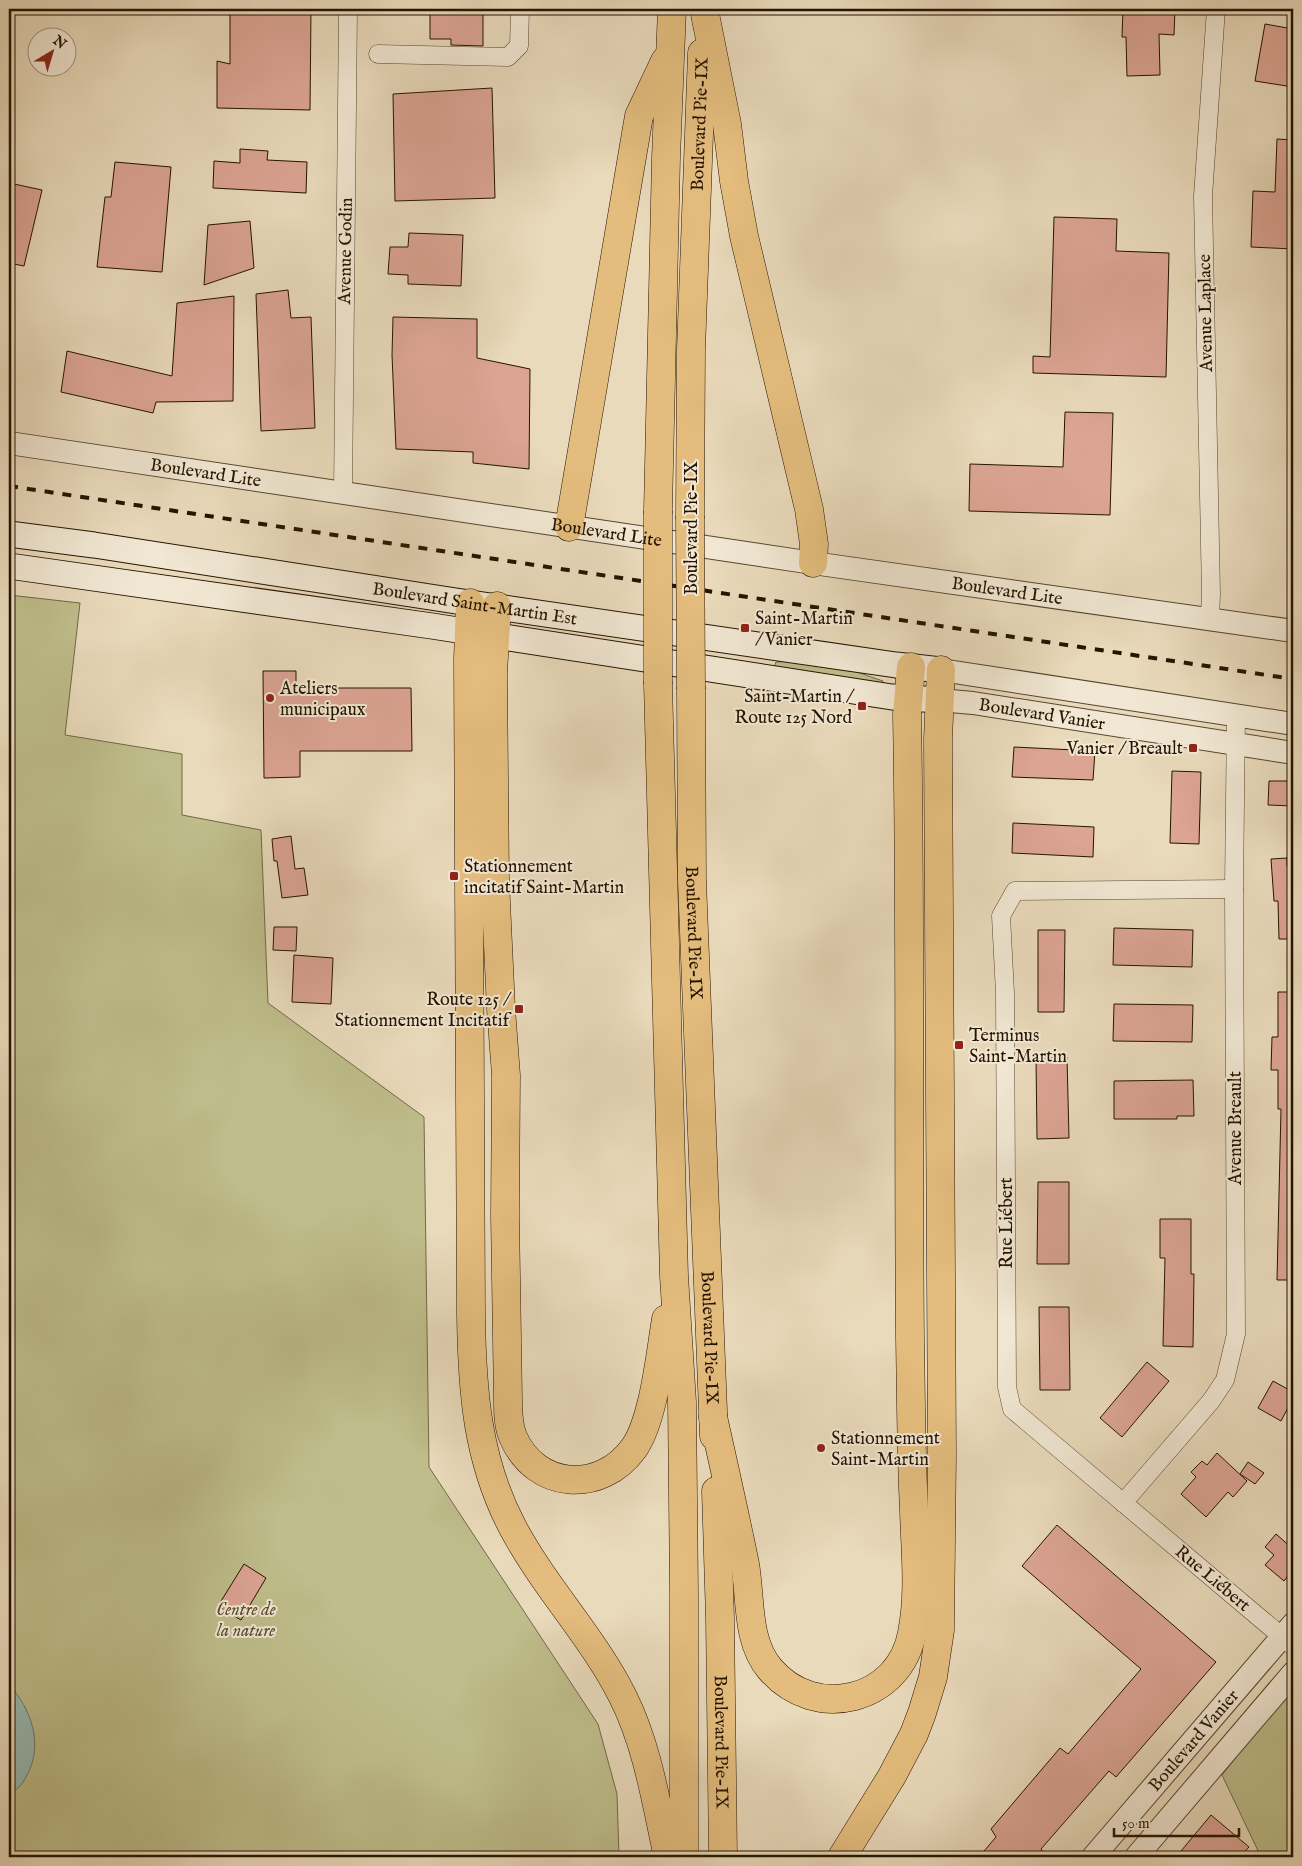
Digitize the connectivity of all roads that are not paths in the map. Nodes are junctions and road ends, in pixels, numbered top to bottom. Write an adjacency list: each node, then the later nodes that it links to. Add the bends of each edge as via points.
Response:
1 (348, 9): 9 (street, Avenue Godin)
2 (520, 9): 7 (street, via 519,46 508,58)
3 (672, 9): 6 (highway, Boulevard Pie-IX)
4 (704, 9): 12 (highway, via 744,236 810,509); 30 (highway, Boulevard Pie-IX, bridge, via 692,340 690,689 692,881)
5 (1216, 9): 16 (street, Avenue Laplace, via 1203,196)
6 (670, 48): 10 (highway, via 639,116); 29 (highway, Boulevard Pie-IX, bridge, via 658,511 658,684)
7 (378, 54)
8 (9, 443): 9 (street, Boulevard Lite)
9 (343, 492): 10 (street, Boulevard Lite)
10 (570, 527): 12 (street, Boulevard Lite)
11 (9, 534): 14 (main road, Boulevard Saint-Martin Est)
12 (813, 563): 16 (street, Boulevard Lite)
13 (9, 566): 18 (main road, Boulevard Saint-Martin Est)
14 (470, 602): 15 (main road, Boulevard Saint-Martin Est); 18 (highway)
15 (497, 606): 19 (highway); 20 (main road, Boulevard Saint-Martin Est)
16 (1210, 618): 17 (street, Boulevard Lite)
17 (1293, 630)
18 (468, 633): 19 (main road, Boulevard Saint-Martin Est); 34 (highway, via 471,1322 477,1419 491,1476 514,1530 614,1680 630,1711 649,1768)
19 (495, 636): 22 (main road, Boulevard Saint-Martin Est); 29 (highway, via 495,881 506,1075 508,1414 516,1443 536,1467 556,1477 584,1480 612,1470 633,1450 649,1412)
20 (911, 667): 21 (main road, Boulevard Saint-Martin Est); 22 (highway)
21 (941, 670): 23 (highway); 24 (street, Boulevard Vanier)
22 (908, 698): 23 (main road, Boulevard Saint-Martin Est); 30 (highway, via 911,1444 916,1599 907,1652 890,1676 873,1690 847,1698 819,1698 789,1686 762,1659 753,1631 745,1567)
23 (939, 700): 26 (street, Boulevard Vanier); 37 (highway, via 940,1630 933,1676 914,1734)
24 (1236, 715): 25 (street, Boulevard Vanier); 26 (street, Avenue Breault)
25 (1293, 724)
26 (1234, 743): 27 (street, Boulevard Vanier); 28 (street, Avenue Breault)
27 (1293, 753)
28 (1234, 888): 31 (street, Avenue Breault, via 1236,1334 1225,1380 1212,1401); 31 (street, Rue Liébert, via 1015,891 1001,916 1005,993 1008,1387 1012,1409)
29 (674, 1276): 35 (highway, Boulevard Pie-IX, via 682,1402)
30 (713, 1417): 36 (highway, Boulevard Pie-IX)
31 (1123, 1503): 32 (street, Rue Liébert)
32 (1290, 1635): 38 (street, Boulevard Vanier)
33 (1293, 1673): 39 (street, Boulevard Vanier)
34 (668, 1857)
35 (684, 1857)
36 (723, 1857)
37 (842, 1857)
38 (1093, 1857)
39 (1136, 1857)

